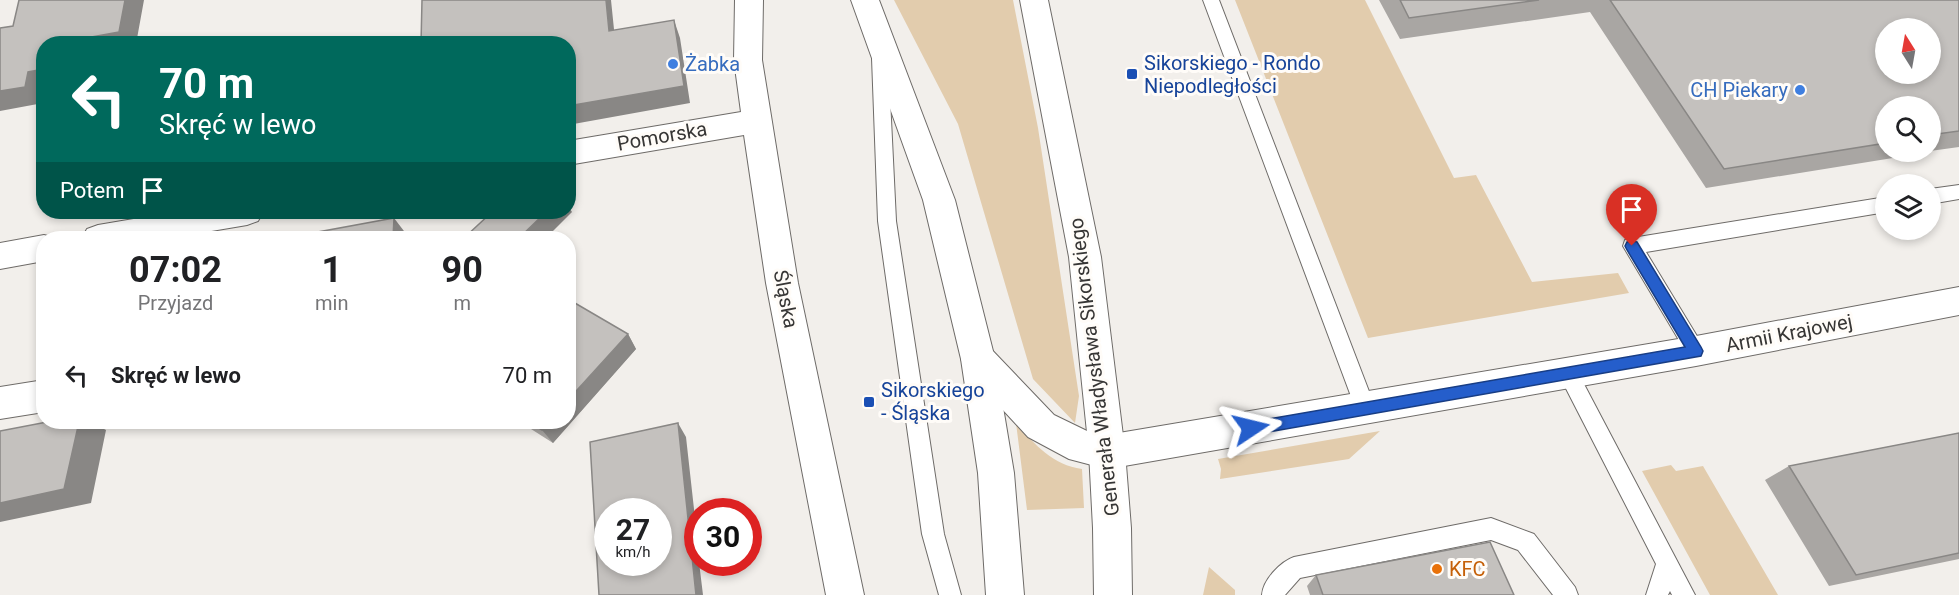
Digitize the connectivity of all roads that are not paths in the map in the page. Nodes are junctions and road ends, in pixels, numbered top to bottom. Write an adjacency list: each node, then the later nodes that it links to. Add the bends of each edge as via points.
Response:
1 (748, 0): 6 (street, Śląska, via 748,60)
2 (1034, 0): 22 (street, Generała Władysława Sikorskiego, via 1085,257)
3 (1211, 0): 21 (lane)
4 (862, 1): 5 (street)
5 (879, 37): 17 (street, via 939,200); 25 (lane, via 887,221 933,534)
6 (756, 121): 7 (street, Pomorska); 24 (street, Śląska, via 782,283)
7 (576, 152)
8 (1959, 192): 9 (lane)
9 (1941, 195)
10 (1875, 206): 16 (lane, via 1632,246)
11 (207, 219): 12 (street)
12 (138, 231)
13 (36, 249): 14 (street)
14 (0, 256)
15 (1959, 301): 16 (street, Armii Krajowej)
16 (1696, 351): 18 (street, Armii Krajowej)
17 (978, 359): 22 (street, Armii Krajowej, via 1041,426 1082,447); 26 (street, via 996,473)
18 (1568, 373): 21 (street, Armii Krajowej); 23 (lane)
19 (36, 397): 20 (street)
20 (0, 403)
21 (1365, 407): 22 (street, Armii Krajowej)
22 (1107, 452): 27 (street, Generała Władysława Sikorskiego)
23 (1667, 563): 30 (lane); 31 (lane)
24 (845, 595)
25 (950, 595)
26 (1005, 595)
27 (1113, 595)
28 (1273, 595): 29 (lane, via 1294,568 1491,529 1526,542)
29 (1567, 595)
30 (1657, 595)
31 (1684, 595)

